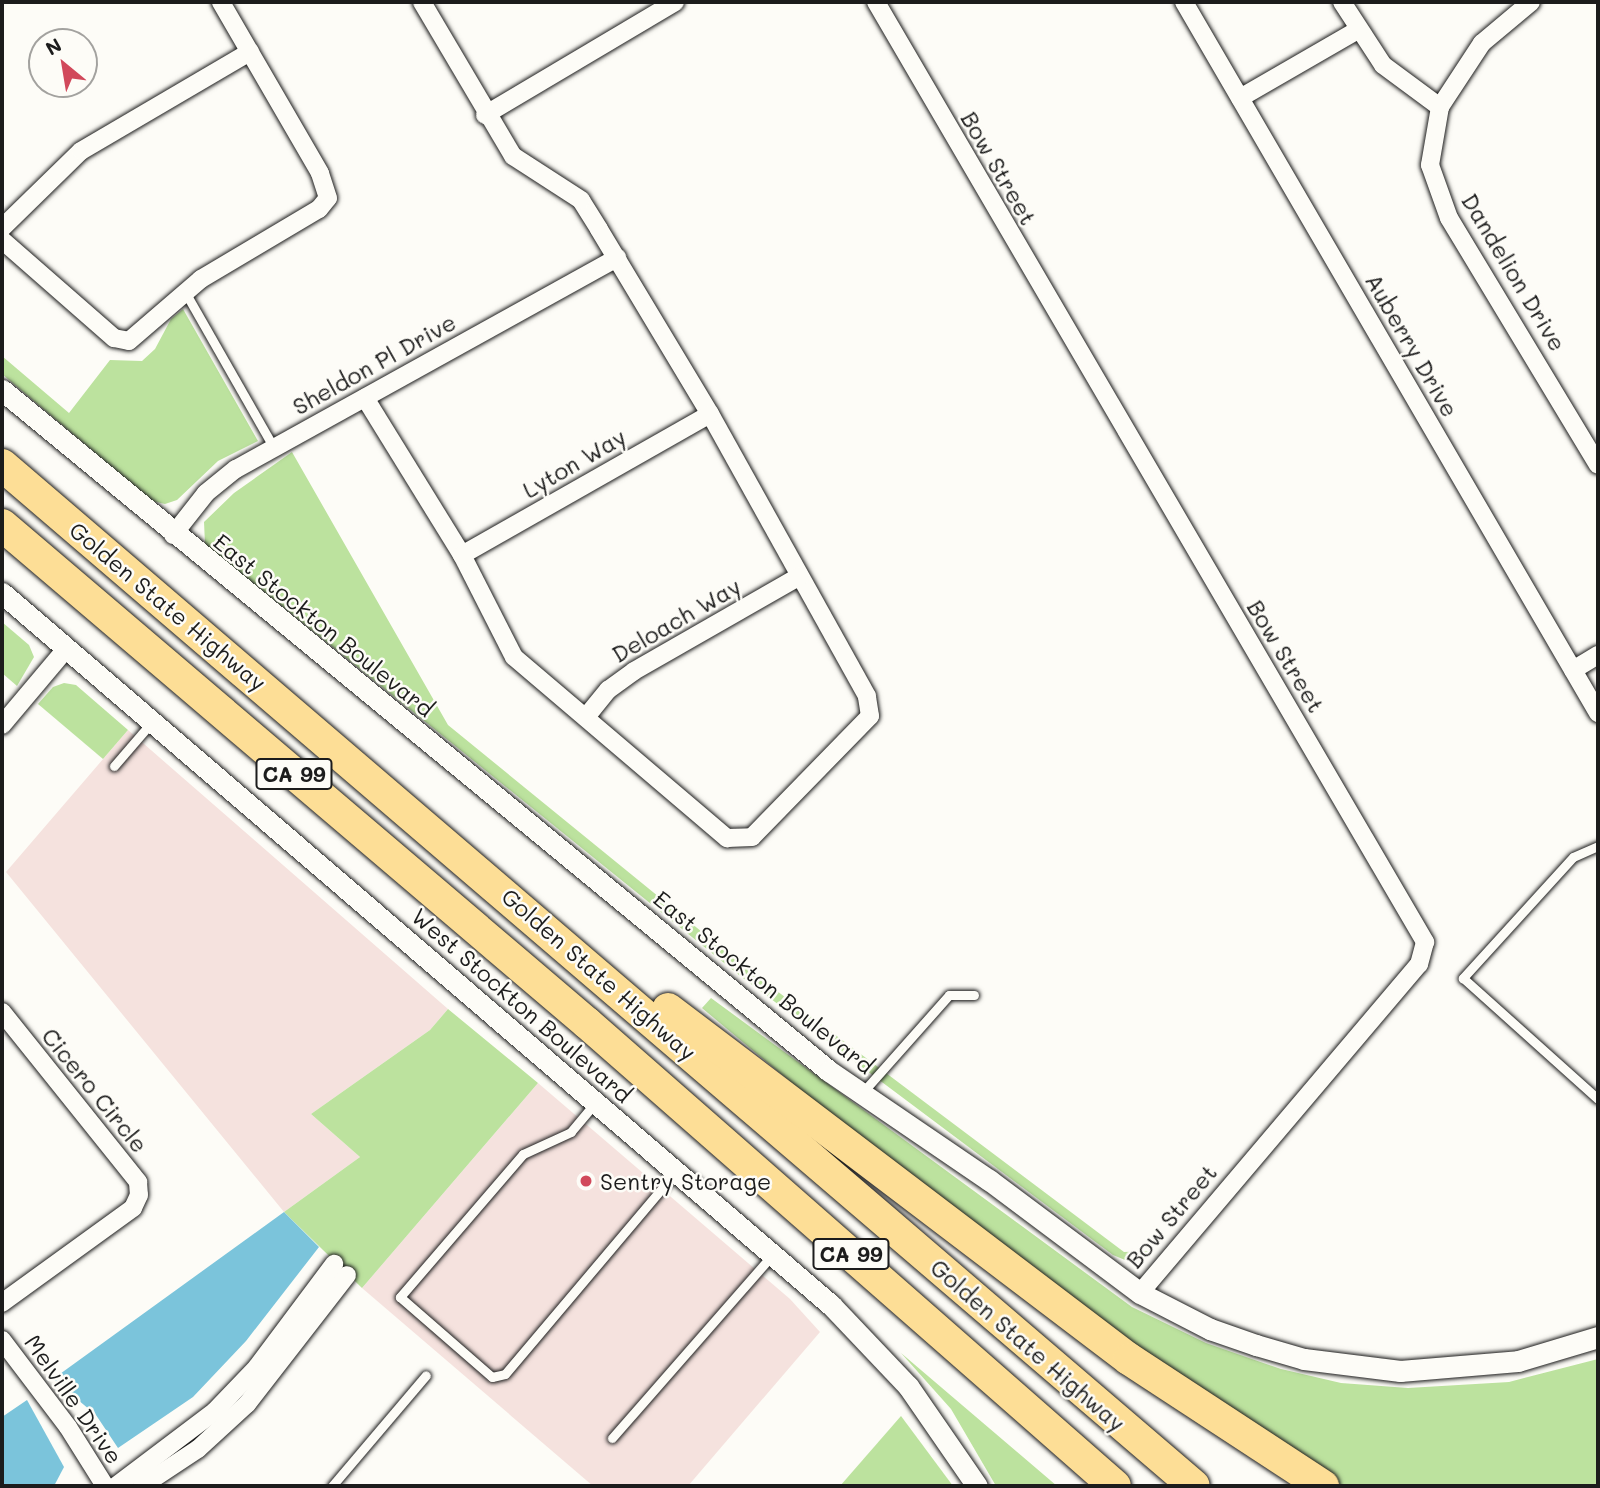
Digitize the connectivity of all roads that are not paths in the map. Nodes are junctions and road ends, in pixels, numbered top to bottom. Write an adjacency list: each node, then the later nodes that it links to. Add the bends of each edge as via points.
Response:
1 (221, 2): 9 (street)
2 (422, 2): 12 (street)
3 (676, 2): 12 (street)
4 (876, 2): 47 (street, Bow Street, via 1425,942 1419,964)
5 (1184, 2): 10 (street, Auberry Drive)
6 (1342, 2): 8 (street)
7 (1531, 2): 11 (street, Dandelion Drive, via 1482,43)
8 (1358, 30): 10 (street); 11 (street, via 1383,65)
9 (250, 51): 13 (street, via 81,151); 16 (street, via 320,173 328,198 302,220)
10 (1240, 98): 31 (street, Auberry Drive)
11 (1440, 107): 20 (street, Dandelion Drive, via 1430,165 1449,218)
12 (485, 115): 15 (street, via 513,156 581,200)
13 (2, 228)
14 (2, 240): 16 (street, via 114,338 129,341 142,333)
15 (617, 258): 18 (street, Sheldon Pl Drive); 19 (street)
16 (184, 291): 21 (lane)
17 (2, 390): 25 (street, East Stockton Boulevard)
18 (365, 398): 21 (street, Sheldon Pl Drive); 26 (street)
19 (710, 414): 26 (street, Lyton Way); 27 (street)
20 (1591, 431): 23 (street, Dandelion Drive)
21 (274, 448): 25 (street, Sheldon Pl Drive, via 206,493)
22 (2, 465): 37 (highway, Golden State Highway / CA 99)
23 (1598, 465)
24 (2, 525): 59 (highway, Golden State Highway / CA 99, via 587,1023)
25 (173, 535): 41 (street, East Stockton Boulevard)
26 (462, 555): 33 (street, via 514,657)
27 (800, 576): 33 (street, Deloach Way, via 634,671 608,690); 33 (street, via 867,696 870,716 752,837 727,838)
28 (2, 593): 29 (street, West Stockton Boulevard)
29 (66, 649): 34 (street, West Stockton Boulevard); 35 (street)
30 (1598, 655): 31 (street)
31 (1573, 670): 32 (street, Auberry Drive)
32 (1598, 713)
33 (586, 717)
34 (152, 721): 36 (lane); 43 (street, West Stockton Boulevard)
35 (2, 725)
36 (114, 766)
37 (421, 821): 60 (highway, Golden State Highway / CA 99); 61 (highway, via 1129,1359)
38 (1598, 846): 42 (lane, via 1573,857 1463,978)
39 (974, 995): 41 (lane, via 949,995)
40 (2, 1012): 48 (street, Cicero Circle, via 138,1182 139,1195 133,1208)
41 (862, 1093): 47 (street, East Stockton Boulevard, via 989,1180)
42 (1598, 1099)
43 (595, 1103): 44 (street, West Stockton Boulevard); 44 (lane, via 571,1132 523,1154 400,1297 492,1377 505,1374)
44 (676, 1172): 45 (street, West Stockton Boulevard)
45 (772, 1255): 53 (lane); 58 (street, West Stockton Boulevard, via 935,1421)
46 (341, 1270): 52 (street)
47 (1140, 1293): 49 (street, East Stockton Boulevard, via 1210,1329 1256,1345 1304,1359 1387,1370 1456,1370 1518,1361)
48 (2, 1303)
49 (1598, 1337)
50 (2, 1340): 54 (street, Melville Drive, via 68,1427)
51 (426, 1375): 57 (lane)
52 (222, 1417): 55 (street); 56 (street)
53 (612, 1438)
54 (105, 1486)
55 (116, 1486)
56 (142, 1486)
57 (332, 1486)
58 (976, 1486)
59 (1115, 1486)
60 (1194, 1486)
61 (1323, 1486)

